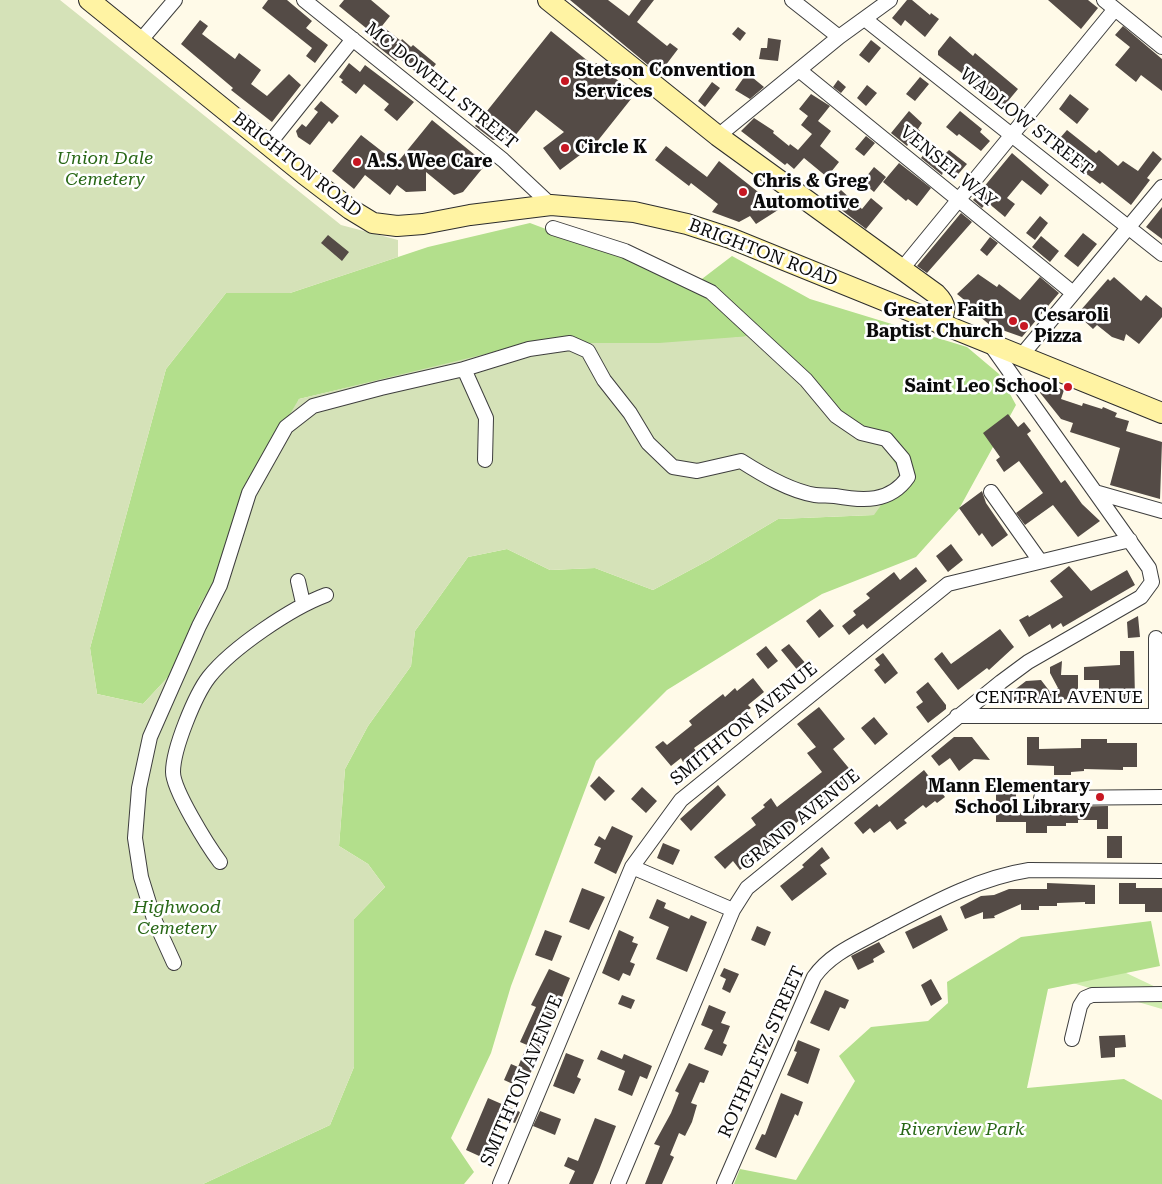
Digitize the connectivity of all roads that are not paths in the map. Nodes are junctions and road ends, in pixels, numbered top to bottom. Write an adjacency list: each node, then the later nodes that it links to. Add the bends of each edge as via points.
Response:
1 (89, 0): 11 (street, BRIGHTON ROAD)
2 (175, 0): 11 (street)
3 (304, 0): 10 (street, MC DOWELL STREET)
4 (548, 0): 15 (street)
5 (792, 0): 9 (street)
6 (890, 0): 8 (street)
7 (1109, 4): 12 (street); 14 (street)
8 (866, 20): 9 (street); 14 (street, WADLOW STREET)
9 (838, 38): 13 (street)
10 (353, 39): 16 (street); 19 (street, MC DOWELL STREET, via 503,160)
11 (141, 40): 16 (street, BRIGHTON ROAD)
12 (1162, 47)
13 (799, 70): 15 (street); 18 (street, VENSEL WAY)
14 (1012, 134): 18 (street); 20 (street, WADLOW STREET)
15 (718, 136): 23 (street)
16 (269, 144): 19 (street, BRIGHTON ROAD, via 350,210 373,222 397,226 424,224)
17 (1162, 187): 20 (street)
18 (958, 200): 23 (street); 24 (street, VENSEL WAY)
19 (551, 205): 25 (street, BRIGHTON ROAD, via 634,212 686,224 730,238)
20 (1128, 227): 22 (street, WADLOW STREET); 24 (street)
21 (552, 228): 28 (street, via 624,251 711,292 806,380 836,416 861,432 886,439 903,459 908,477 900,488 884,497 852,500 815,495 790,487 741,461 698,471 673,467 648,443 588,351 570,343 529,349)
22 (1162, 254)
23 (901, 270): 25 (street, via 945,303)
24 (1073, 294): 27 (street)
25 (940, 324): 26 (street, BRIGHTON ROAD)
26 (990, 344): 27 (street, BRIGHTON ROAD); 32 (street)
27 (1021, 356): 29 (street, BRIGHTON ROAD)
28 (464, 370): 30 (street, via 486,418); 48 (street, via 314,406 286,427 250,493 220,585 150,738 139,788 135,838 141,877 154,919)
29 (1162, 414)
30 (485, 460)
31 (990, 492): 35 (street)
32 (1095, 492): 33 (street); 34 (street)
33 (1162, 511)
34 (1130, 540): 35 (street, SMITHTON AVENUE); 40 (street, GRAND AVENUE, via 1152,575 1152,582 1141,597 1028,662)
35 (1040, 561): 45 (street, SMITHTON AVENUE, via 954,582 942,588 686,794)
36 (298, 581): 38 (street)
37 (326, 595): 38 (street)
38 (303, 604): 44 (street, via 280,624 242,646 208,677 176,752 173,774 179,790 205,841)
39 (1156, 638): 41 (street)
40 (957, 716): 41 (street, CENTRAL AVENUE); 47 (street, GRAND AVENUE, via 756,878)
41 (1159, 716)
42 (1162, 797): 43 (street)
43 (1040, 798)
44 (220, 862)
45 (632, 866): 47 (street); 51 (street, SMITHTON AVENUE)
46 (1162, 871): 53 (street, ROTHPLETZ STREET, via 1014,872 949,895 834,956 814,976)
47 (733, 910): 52 (street, GRAND AVENUE)
48 (174, 963)
49 (1162, 994): 50 (street, via 1092,995 1082,1002)
50 (1072, 1039)
51 (500, 1184)
52 (618, 1184)
53 (724, 1184)

